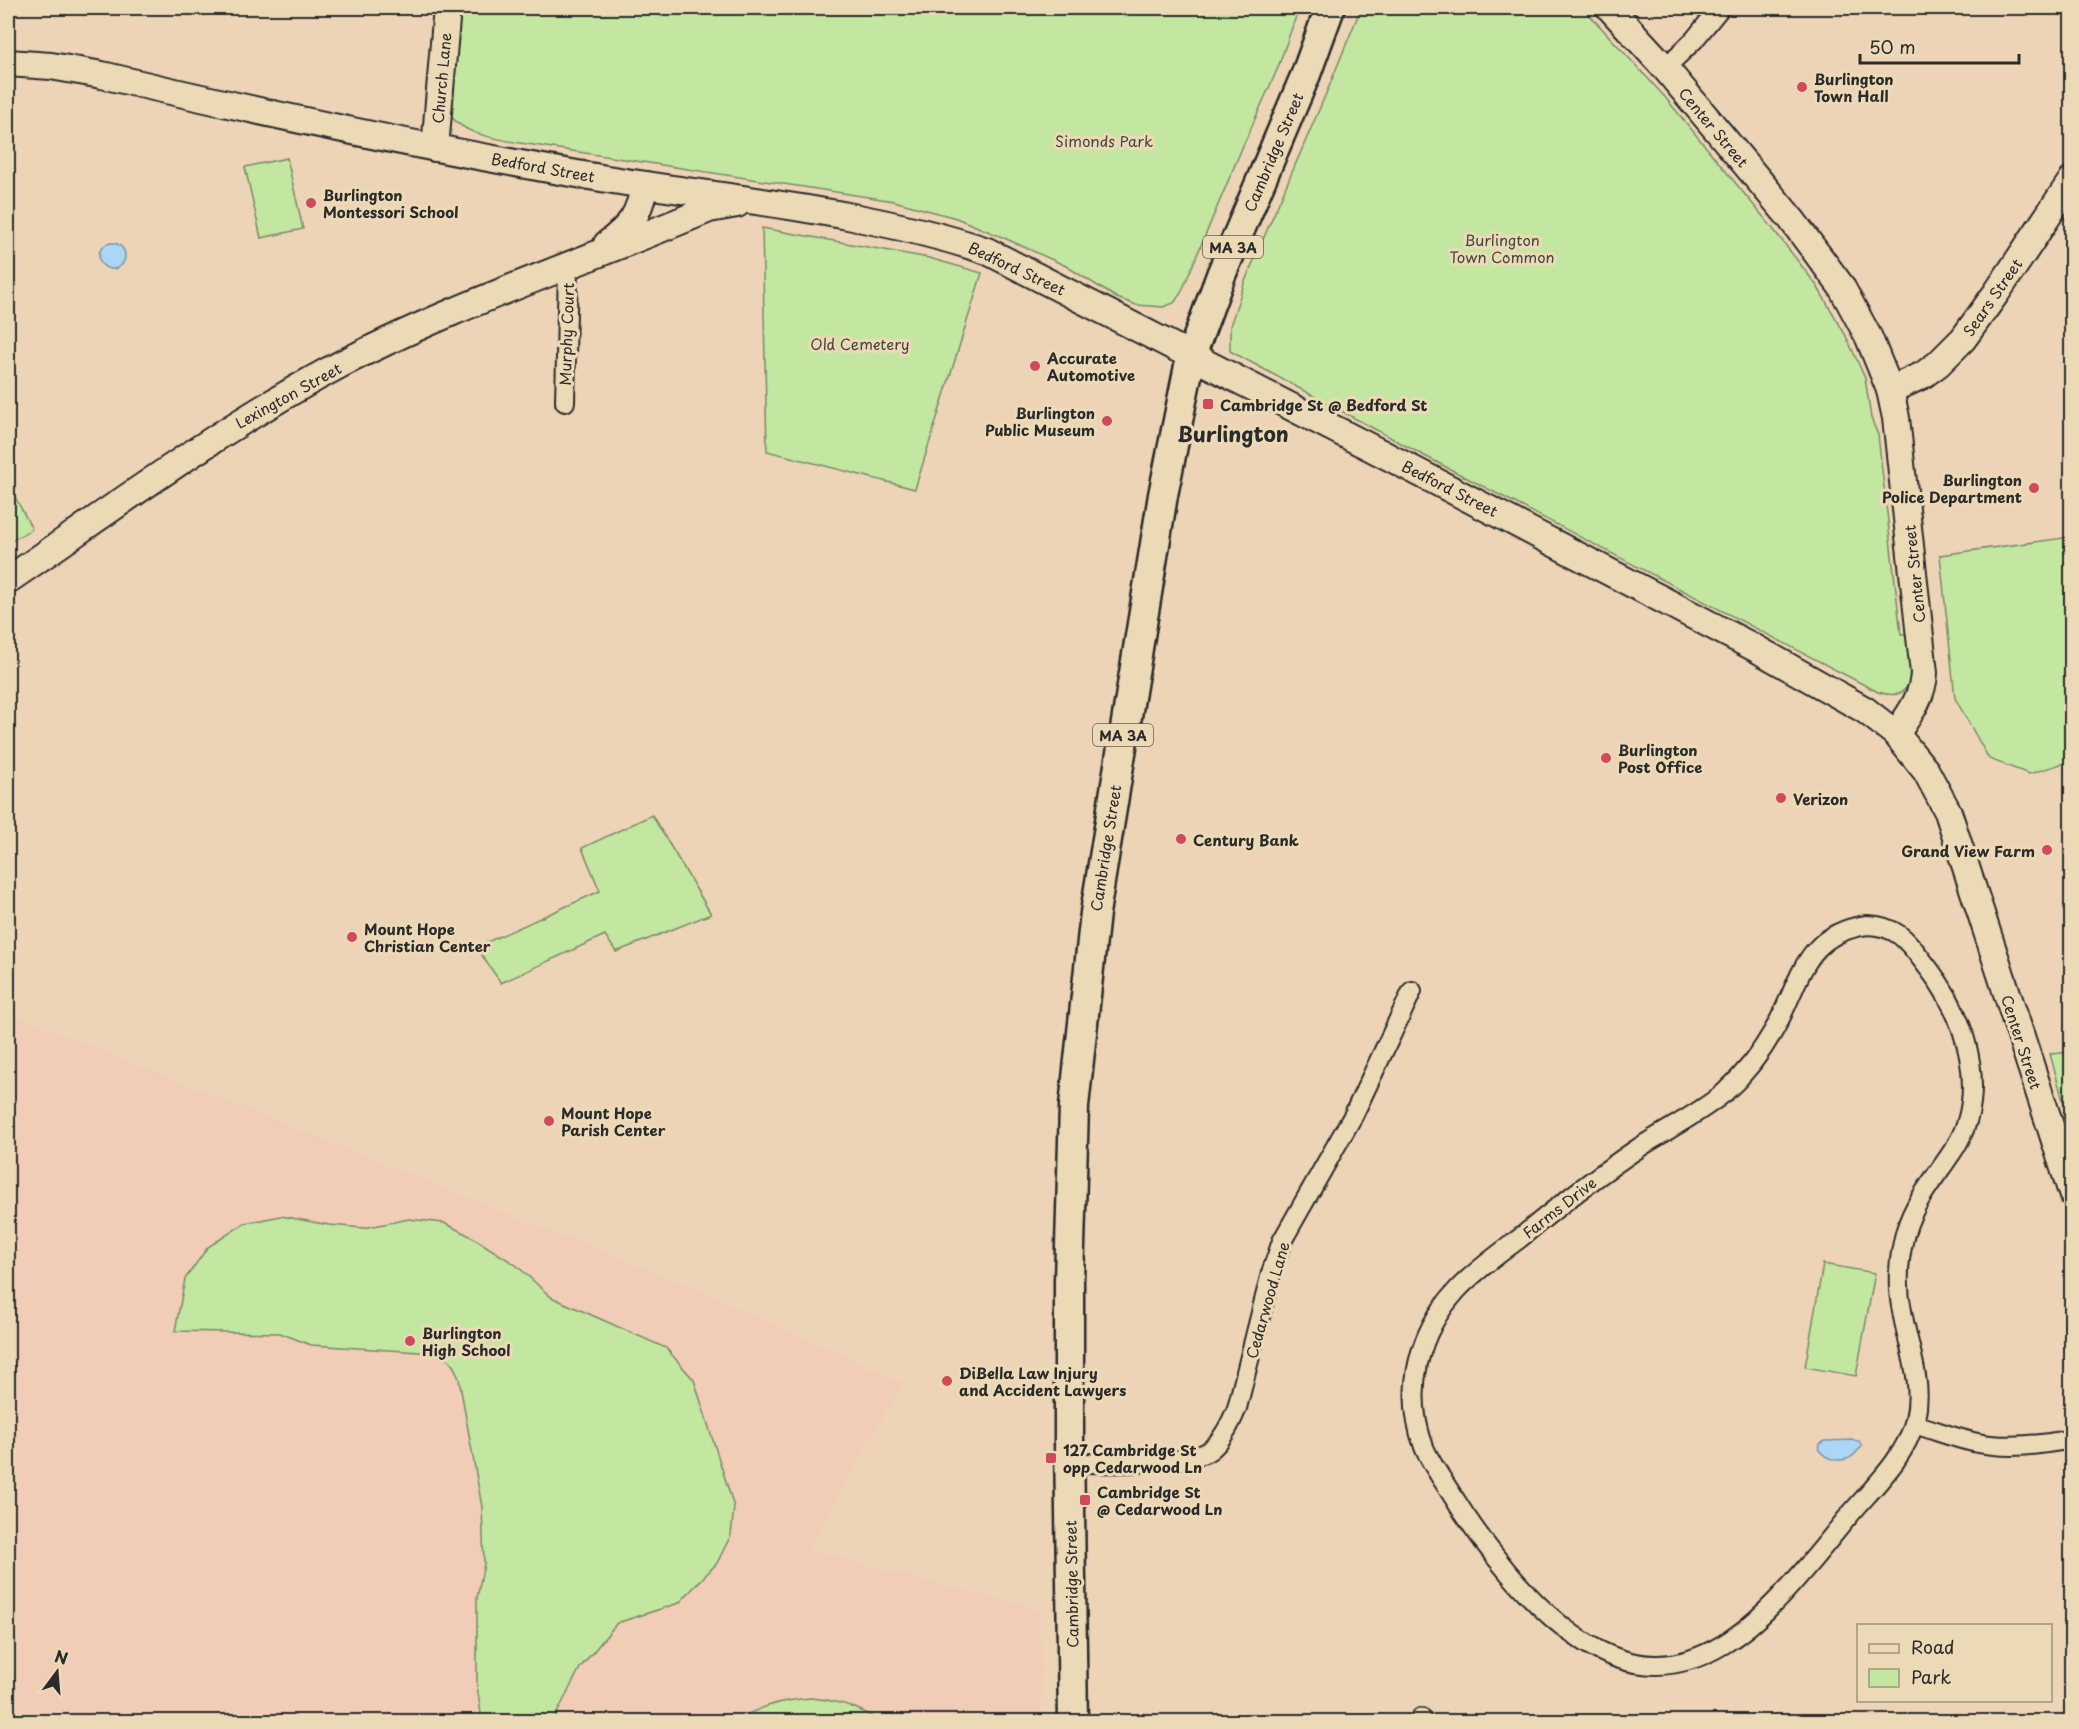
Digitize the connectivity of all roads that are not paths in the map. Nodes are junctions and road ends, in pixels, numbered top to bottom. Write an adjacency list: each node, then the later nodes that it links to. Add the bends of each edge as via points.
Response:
1 (447, 8): 7 (main road, Church Lane)
2 (1330, 8): 13 (main road, Cambridge Street / MA 3A)
3 (1610, 8): 6 (main road, Center Street)
4 (1720, 8): 6 (street)
5 (8, 63): 7 (main road, Bedford Street, via 102,75)
6 (1665, 68): 14 (main road, Center Street, via 1841,285)
7 (435, 148): 9 (main road, Bedford Street)
8 (2072, 180): 14 (main road, Sears Street, via 1963,339 1923,375)
9 (645, 185): 10 (main road, Bedford Street); 11 (main road, Lexington Street, via 633,222)
10 (753, 201): 11 (main road, Lexington Street, via 709,209); 13 (main road, Bedford Street, via 901,227 987,250)
11 (593, 256): 12 (main road, Lexington Street)
12 (568, 266): 15 (street, Murphy Court); 16 (main road, Lexington Street, via 380,345 273,401)
13 (1191, 356): 17 (main road, Bedford Street, via 1780,661 1865,710); 22 (main road, Cambridge Street / MA 3A, via 1168,465 1117,769 1080,1038 1074,1106)
14 (1890, 390): 17 (main road, Center Street, via 1902,459 1924,673 1917,702)
15 (565, 402)
16 (8, 579)
17 (1896, 734): 19 (main road, Center Street, via 1926,771 1948,812)
18 (1412, 991): 22 (street, Cedarwood Lane, via 1353,1116 1282,1240 1237,1408 1224,1435 1196,1458)
19 (2072, 1193)
20 (1914, 1424): 20 (street, Farms Drive, via 1895,1460 1767,1610 1708,1654 1677,1664 1649,1666 1622,1660 1582,1641 1536,1602 1481,1539 1425,1449 1414,1386 1417,1365 1432,1326 1456,1291 1591,1181 1720,1096 1772,1033 1812,953 1839,932 1875,925 1906,939 1947,995 1963,1035 1973,1082 1965,1128 1916,1203 1902,1245 1899,1294 1918,1382); 21 (street, via 1962,1440 1996,1446)
21 (2072, 1438)
22 (1069, 1463): 23 (main road, Cambridge Street / MA 3A)
23 (1073, 1722)

